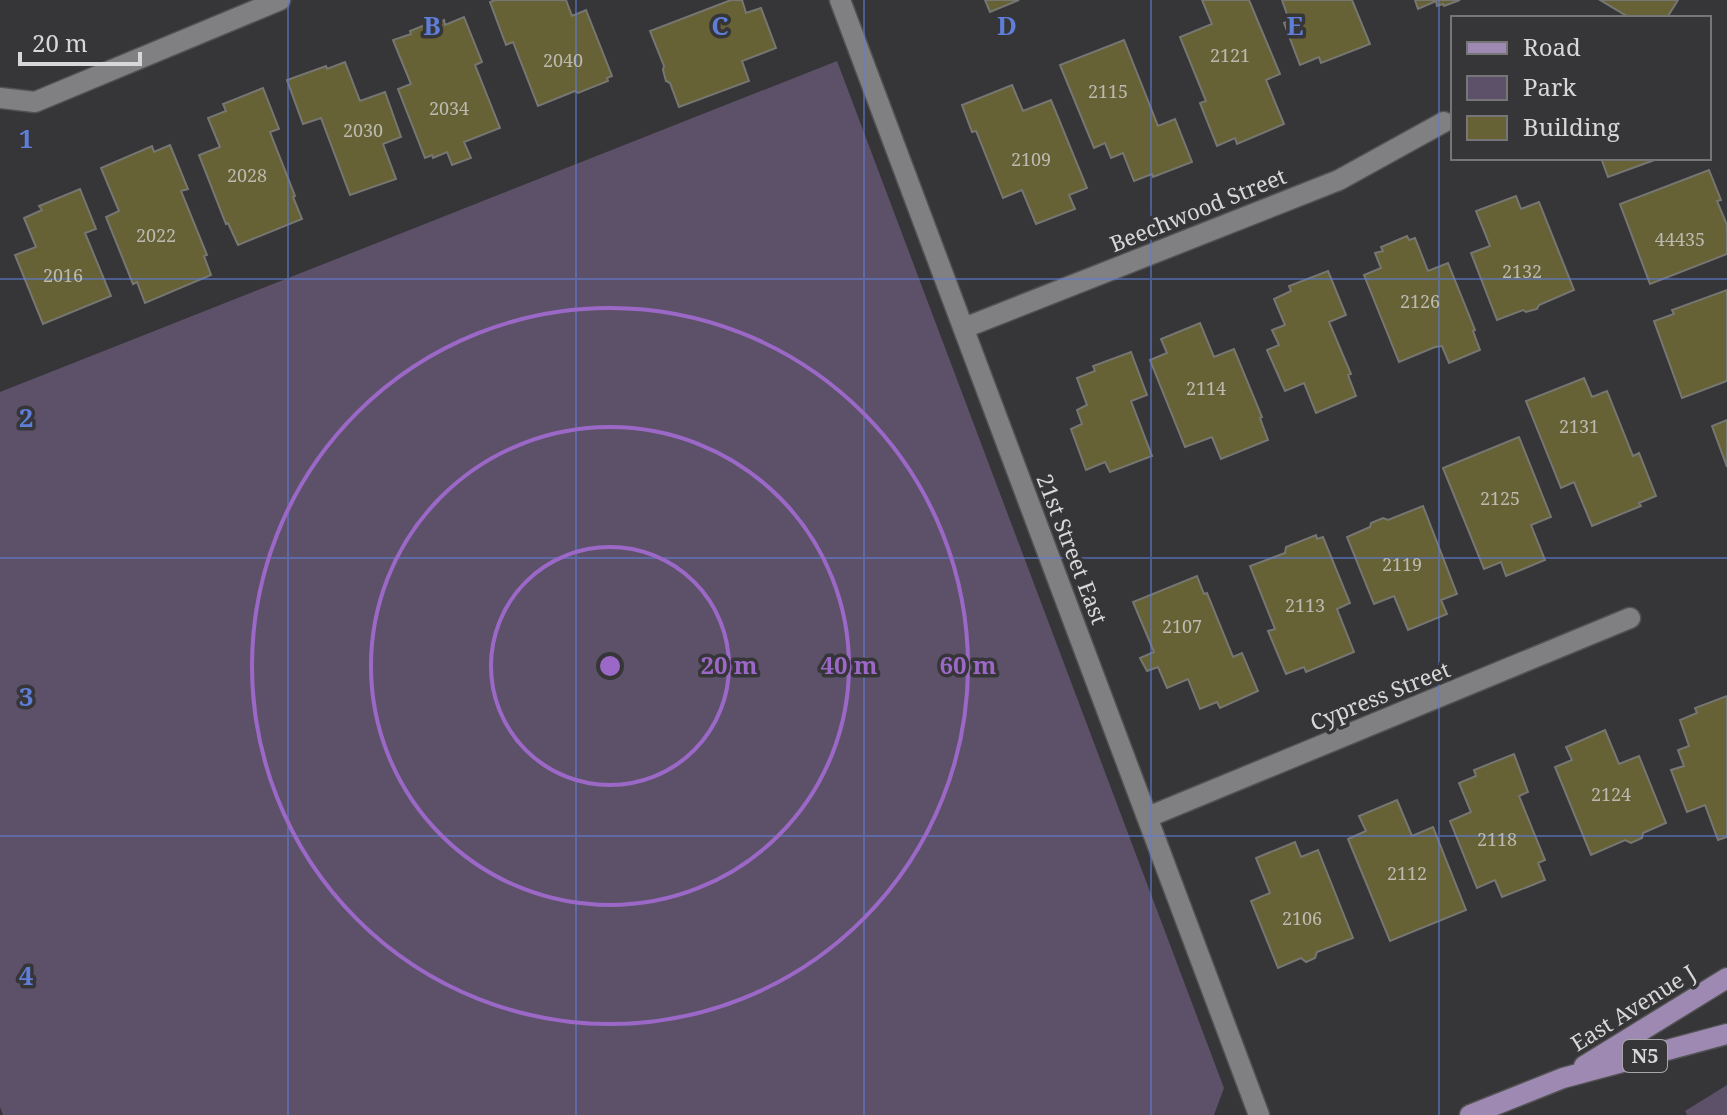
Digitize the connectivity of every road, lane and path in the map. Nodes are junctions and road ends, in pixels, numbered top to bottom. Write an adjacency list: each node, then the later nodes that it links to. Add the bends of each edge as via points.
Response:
1 (280, 0): 3 (street, via 35,102)
2 (840, 0): 5 (street, 21st Street East)
3 (0, 98)
4 (1444, 122): 5 (street, Beechwood Street, via 1339,180)
5 (964, 328): 7 (street, 21st Street East)
6 (1630, 618): 7 (street, Cypress Street)
7 (1148, 817): 11 (street, 21st Street East)
8 (1727, 978): 10 (main road, East Avenue J)
9 (1727, 1034): 10 (main road, East Avenue J / N5)
10 (1563, 1078): 12 (main road, East Avenue J)
11 (1259, 1115)
12 (1470, 1115)

